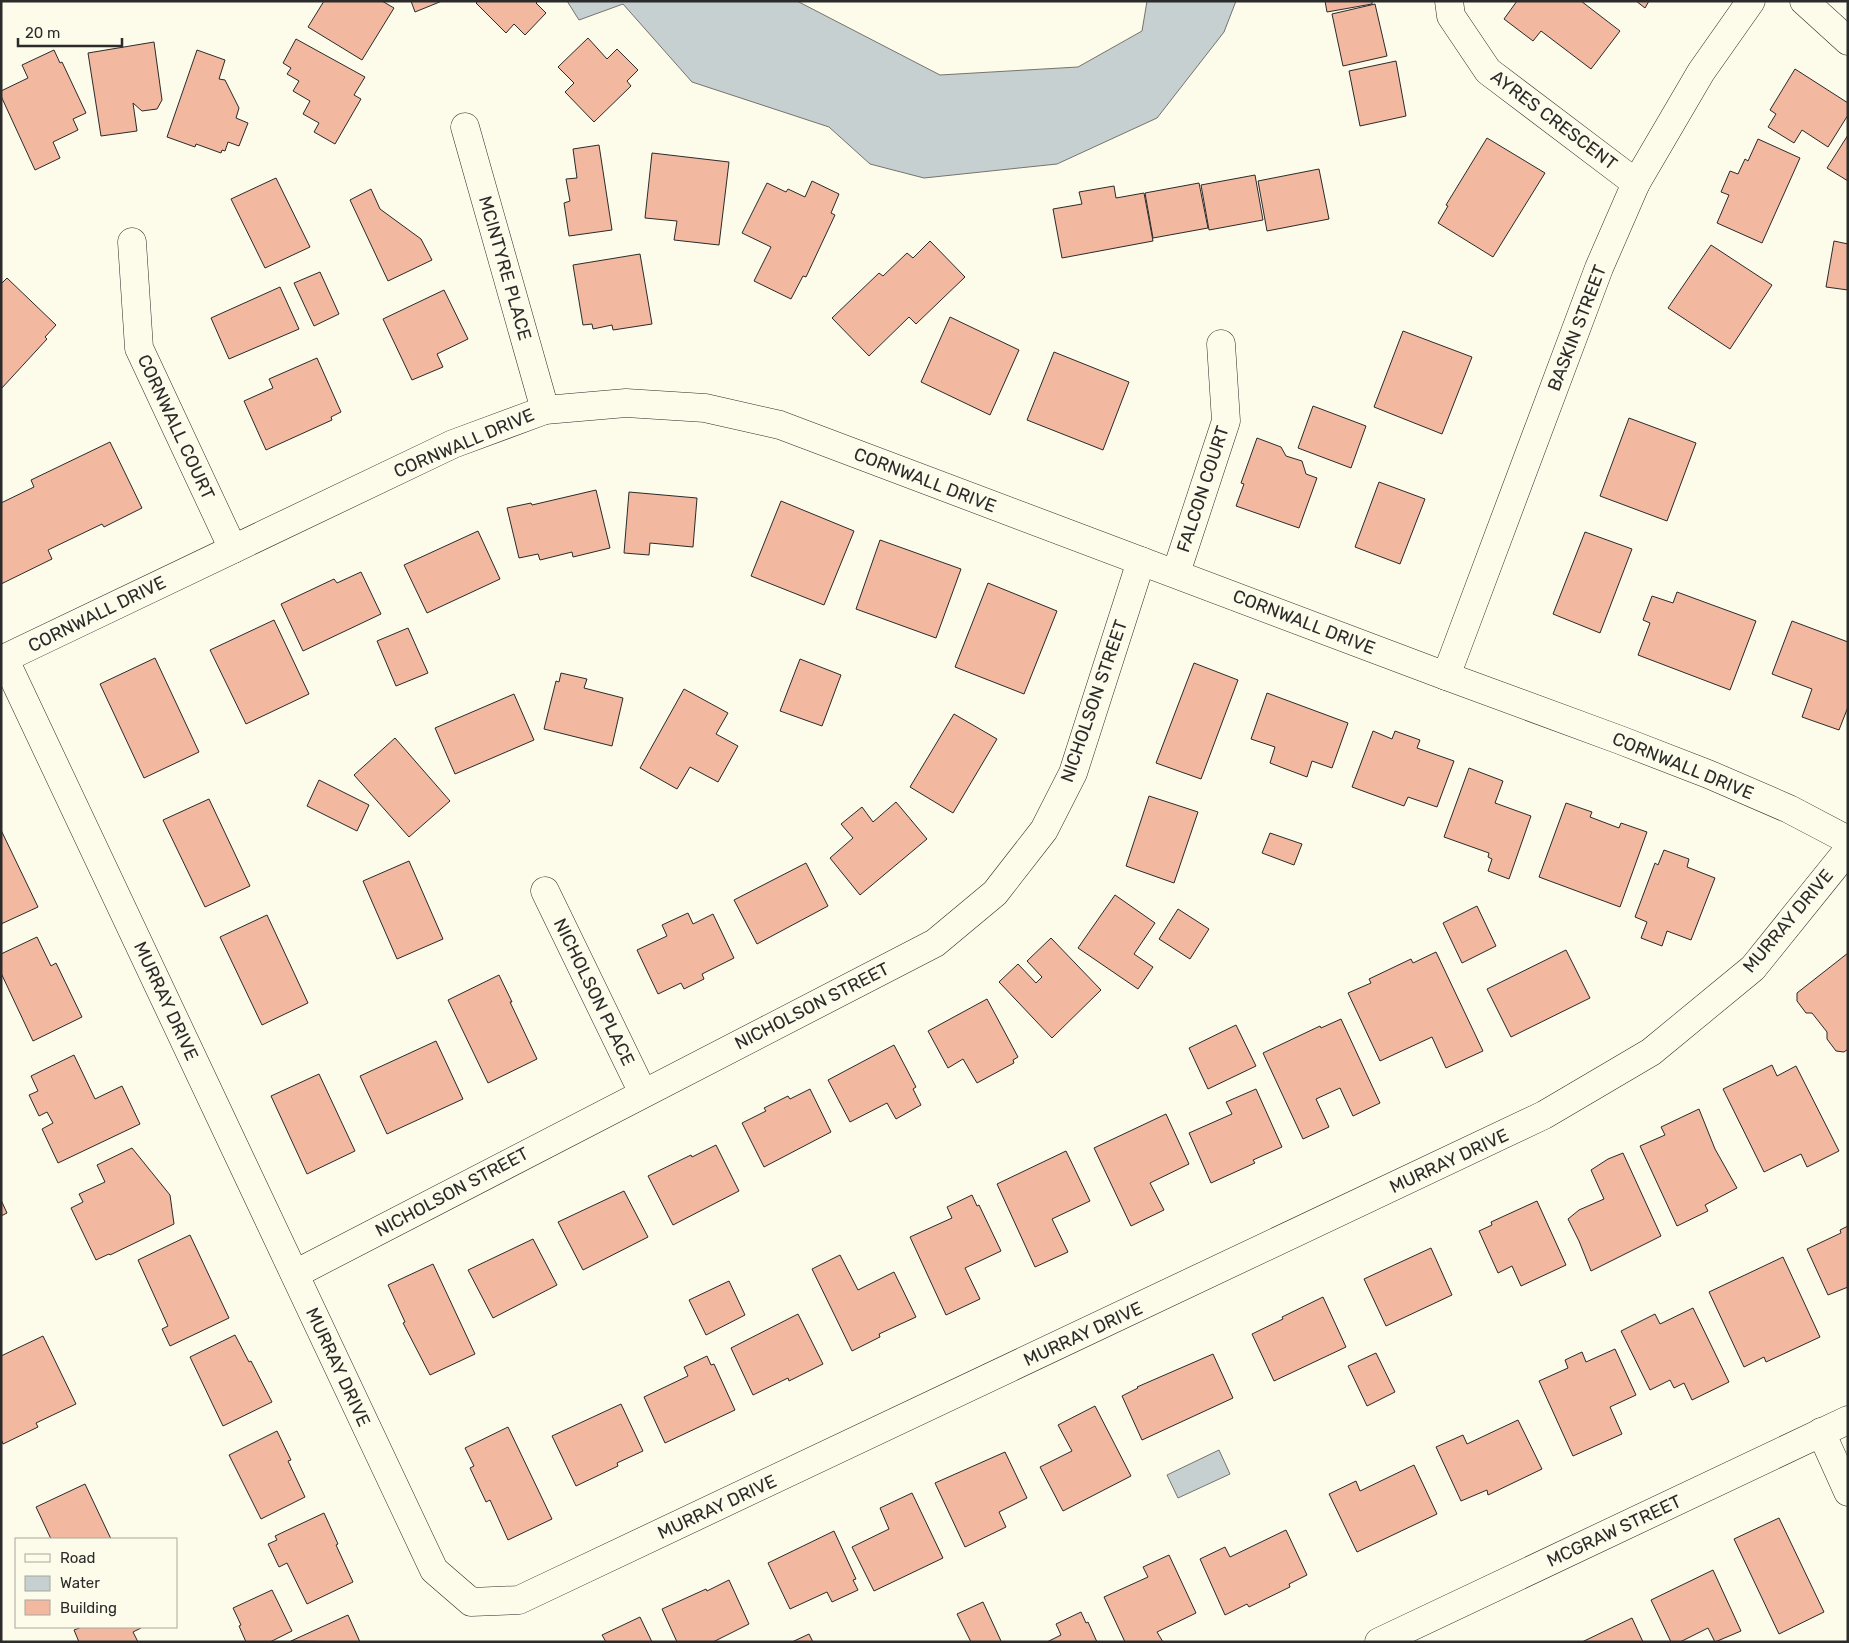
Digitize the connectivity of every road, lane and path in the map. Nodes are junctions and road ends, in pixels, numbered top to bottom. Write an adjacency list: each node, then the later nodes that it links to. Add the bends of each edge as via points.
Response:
1 (1448, 1): 6 (street, AYRES CRESCENT, via 1451,16 1488,71)
2 (1751, 1): 6 (street, BASKIN STREET, via 1701,72)
3 (1804, 1): 4 (street)
4 (1848, 41)
5 (464, 127): 9 (street, MCINTYRE PLACE)
6 (1636, 183): 14 (street, BASKIN STREET, via 1599,268)
7 (132, 242): 10 (street, CORNWALL COURT, via 138,348)
8 (1221, 344): 12 (street, FALCON COURT, via 1226,421)
9 (545, 410): 10 (street, CORNWALL DRIVE, via 453,444); 11 (street, CORNWALL DRIVE, via 626,403 705,408 780,425)
10 (233, 549): 13 (street, CORNWALL DRIVE)
11 (1141, 561): 12 (street, CORNWALL DRIVE); 18 (street, NICHOLSON STREET, via 1073,773 1044,830 996,893 935,943)
12 (1176, 573): 14 (street, CORNWALL DRIVE)
13 (3, 659): 19 (street, MURRAY DRIVE)
14 (1446, 676): 15 (street, CORNWALL DRIVE, via 1708,774 1789,809)
15 (1848, 840)
16 (1848, 850): 19 (street, MURRAY DRIVE, via 1752,968 1651,1052 1544,1115 519,1600 471,1602 434,1570)
17 (545, 891): 18 (street, NICHOLSON PLACE)
18 (643, 1093): 19 (street, NICHOLSON STREET)
19 (294, 1274)
20 (1848, 1420): 21 (street, MCGRAW STREET)
21 (1821, 1432): 22 (street); 23 (street, MCGRAW STREET)
22 (1848, 1492)
23 (1379, 1642)

